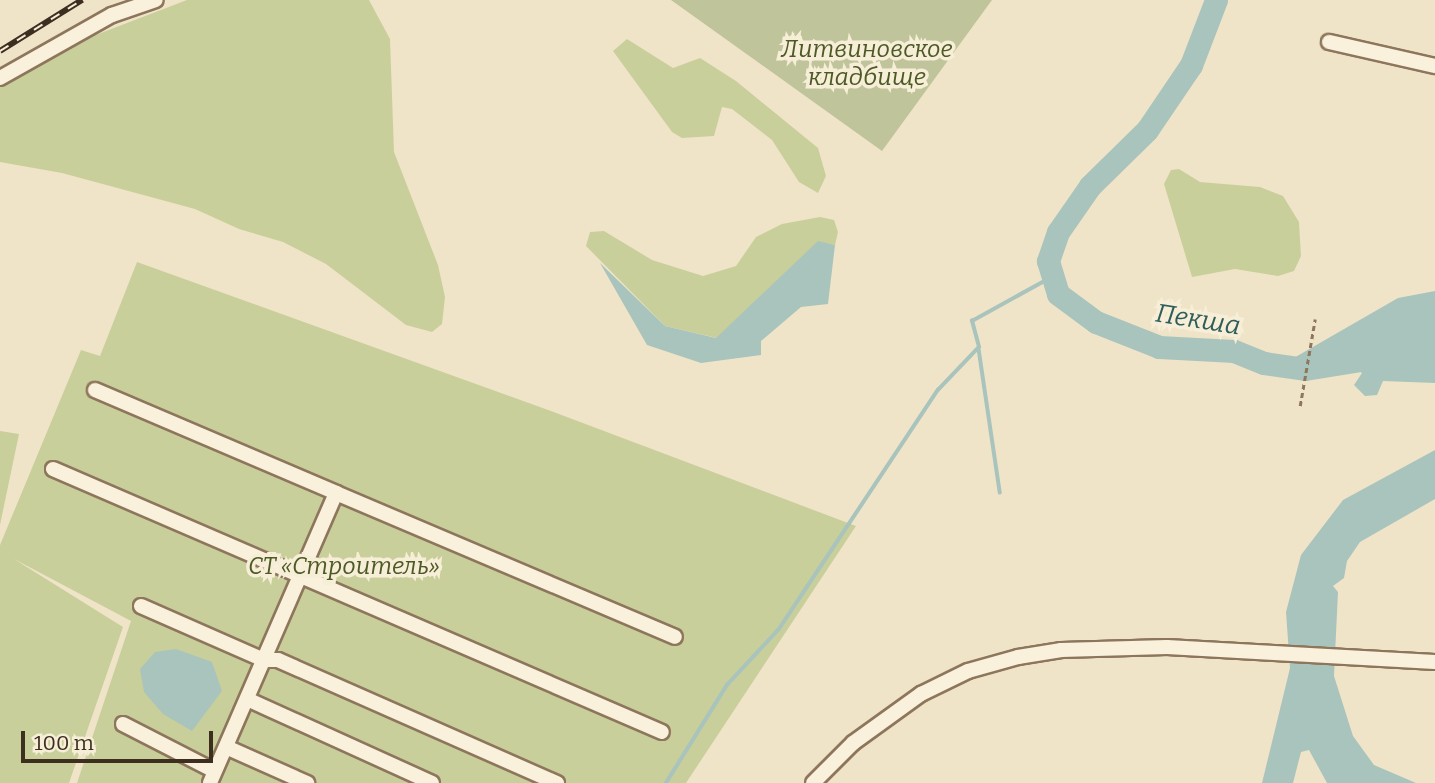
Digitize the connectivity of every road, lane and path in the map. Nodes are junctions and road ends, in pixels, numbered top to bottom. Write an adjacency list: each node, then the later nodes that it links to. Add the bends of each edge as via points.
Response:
1 (156, 0): 4 (street, via 112,15)
2 (1329, 42): 3 (street)
3 (1435, 66)
4 (0, 78)
5 (1315, 319): 7 (path)
6 (95, 390): 9 (street)
7 (1300, 406)
8 (53, 469): 10 (street)
9 (336, 493): 10 (street); 12 (street)
10 (301, 573): 13 (street); 17 (street)
11 (141, 607): 13 (street)
12 (675, 637)
13 (264, 660): 15 (street); 22 (street, via 278,660)
14 (1435, 662): 23 (street, via 1167,648 1061,650 968,671 883,719)
15 (247, 699): 18 (street); 21 (street)
16 (123, 724): 19 (street)
17 (662, 732)
18 (226, 747): 19 (street); 20 (street)
19 (213, 777)
20 (307, 783)
21 (432, 783)
22 (557, 783)
23 (813, 783)

